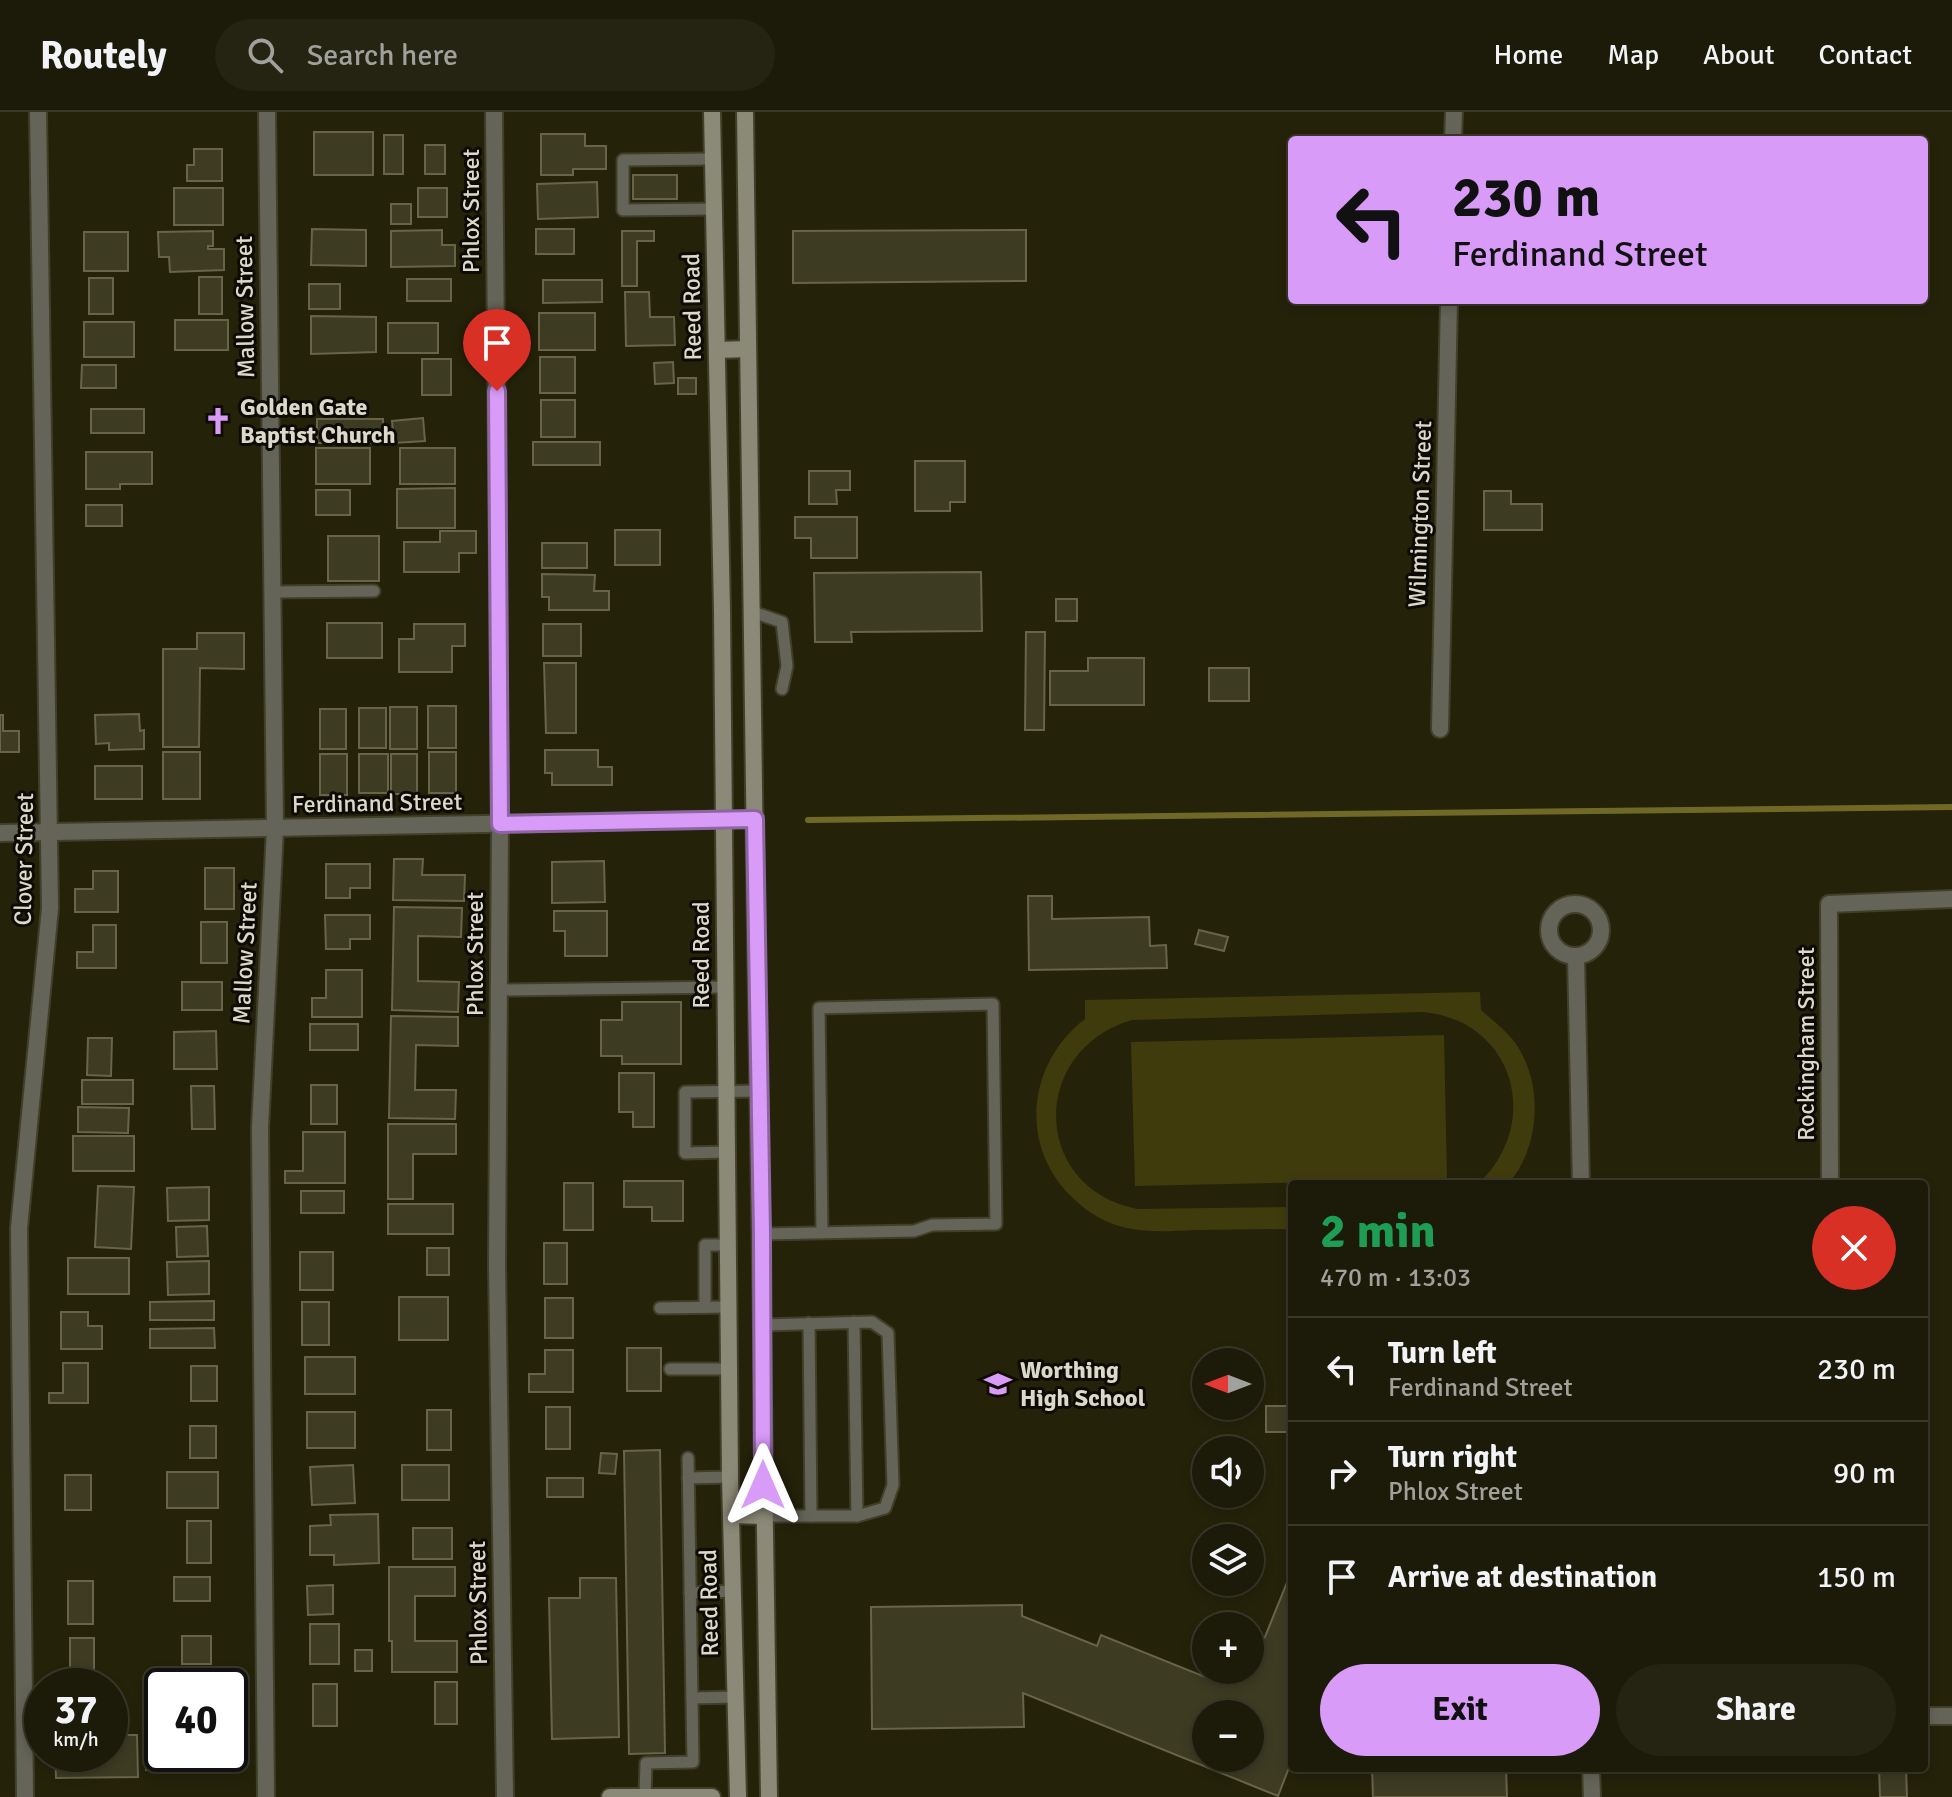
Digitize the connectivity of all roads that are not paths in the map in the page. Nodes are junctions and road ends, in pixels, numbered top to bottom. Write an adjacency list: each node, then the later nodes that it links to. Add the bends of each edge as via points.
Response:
1 (38, 112): 23 (street, Clover Street)
2 (267, 112): 14 (street, Mallow Street)
3 (494, 112): 21 (street, Phlox Street)
4 (712, 112): 8 (street, Reed Road)
5 (745, 112): 11 (street)
6 (1454, 112): 7 (street)
7 (1453, 136)
8 (713, 159): 9 (street, Reed Road); 9 (lane, via 623,160 623,210)
9 (714, 209): 12 (street, Reed Road)
10 (1449, 304): 18 (street, Wilmington Street)
11 (748, 349): 12 (street); 16 (street)
12 (717, 350): 15 (street, Reed Road)
13 (374, 591): 14 (lane)
14 (272, 592): 22 (street, Mallow Street)
15 (722, 611): 16 (street); 20 (street, Reed Road)
16 (750, 611): 17 (lane, via 782,622 787,666); 19 (street)
17 (782, 689)
18 (1440, 729)
19 (755, 819): 20 (street, Ferdinand Street); 30 (street)
20 (724, 821): 21 (street, Ferdinand Street); 27 (street, Reed Road)
21 (500, 824): 22 (street, Ferdinand Street); 28 (street, Phlox Street)
22 (275, 829): 23 (street, Ferdinand Street); 60 (street, Mallow Street, via 260,1128)
23 (49, 832): 24 (street, Ferdinand Street); 59 (street, Clover Street, via 50,908 19,1228)
24 (0, 833)
25 (1952, 899): 33 (street, Rockingham Street, via 1829,904)
26 (1576, 957): 32 (street)
27 (726, 987): 28 (lane); 29 (street, Reed Road)
28 (499, 990): 61 (street, Phlox Street, via 497,1265)
29 (727, 1091): 30 (lane); 31 (street, Reed Road); 31 (lane, via 685,1092 685,1153)
30 (760, 1091): 35 (street)
31 (727, 1152): 36 (street, Reed Road)
32 (1581, 1180)
33 (1830, 1180)
34 (822, 1232): 34 (lane, via 819,1008 993,1004 996,1224); 35 (lane)
35 (762, 1234): 42 (street)
36 (728, 1245): 37 (lane, via 705,1245); 38 (street, Reed Road)
37 (705, 1307): 38 (lane); 39 (lane)
38 (729, 1307): 44 (street, Reed Road)
39 (660, 1308)
40 (854, 1322): 41 (lane); 51 (lane); 51 (lane, via 872,1322 888,1333 893,1485 885,1508)
41 (809, 1323): 42 (lane); 50 (lane)
42 (763, 1325): 49 (street)
43 (670, 1369): 44 (lane)
44 (729, 1369): 46 (street, Reed Road)
45 (688, 1458): 47 (lane)
46 (730, 1477): 47 (lane); 48 (street, Reed Road)
47 (688, 1478): 53 (lane)
48 (731, 1515): 49 (street); 52 (street, Reed Road)
49 (764, 1516): 50 (lane); 66 (street)
50 (811, 1516): 51 (lane)
51 (857, 1516)
52 (733, 1591): 53 (lane); 54 (street, Reed Road)
53 (690, 1593): 55 (lane)
54 (736, 1697): 55 (lane); 65 (street, Reed Road)
55 (692, 1698): 63 (lane, via 693,1762 646,1763)
56 (1928, 1716): 57 (street)
57 (1952, 1716)
58 (1591, 1772): 67 (street)
59 (25, 1797)
60 (266, 1797)
61 (505, 1797)
62 (610, 1797): 63 (street)
63 (645, 1797): 64 (street)
64 (712, 1797)
65 (738, 1797)
66 (769, 1797)
67 (1592, 1797)

